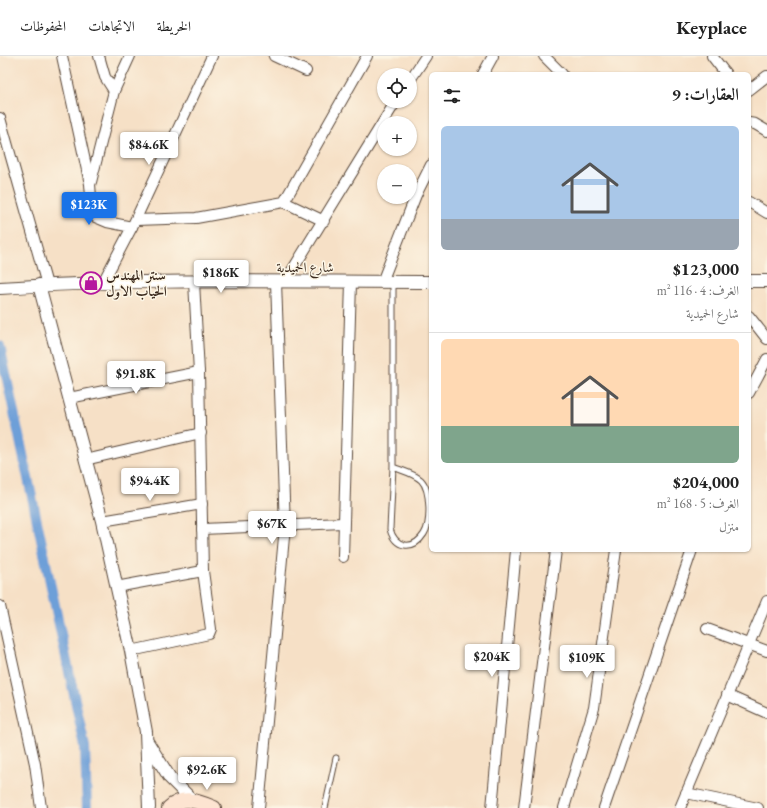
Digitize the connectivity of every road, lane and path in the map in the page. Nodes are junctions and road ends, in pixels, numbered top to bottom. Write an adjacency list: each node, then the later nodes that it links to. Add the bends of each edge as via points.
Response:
1 (62, 56): 24 (street)
2 (99, 56): 18 (street, via 105,77)
3 (130, 56): 18 (street)
4 (212, 56): 29 (street)
5 (274, 56): 13 (street)
6 (368, 56): 25 (street)
7 (426, 56): 11 (street)
8 (493, 56): 14 (street)
9 (544, 56): 12 (street)
10 (712, 56): 15 (street)
11 (417, 70)
12 (551, 70)
13 (306, 71)
14 (484, 72)
15 (724, 72)
16 (767, 76): 17 (street)
17 (751, 88)
18 (114, 91): 24 (street)
19 (392, 108): 28 (street)
20 (0, 118): 38 (street)
21 (751, 123): 22 (street)
22 (767, 131)
23 (429, 170): 35 (street, via 416,194)
24 (90, 184): 29 (street, via 95,217 107,222)
25 (284, 202): 28 (street); 29 (street, via 196,218)
26 (751, 203): 27 (street)
27 (767, 213)
28 (324, 221): 33 (street)
29 (134, 223): 37 (street)
30 (751, 281): 31 (street)
31 (767, 281)
32 (194, 282): 33 (street, شارع الحميدية); 37 (street, شارع الحميدية); 43 (street)
33 (281, 282): 34 (street, شارع الحميدية); 52 (street)
34 (351, 282): 35 (street, شارع الحميدية); 51 (street)
35 (388, 282): 36 (street, شارع الحميدية); 48 (lane)
36 (429, 282)
37 (102, 284): 38 (street, شارع الحميدية)
38 (43, 285): 39 (street, شارع الحميدية); 45 (street)
39 (5, 288)
40 (751, 319): 41 (street)
41 (767, 339)
42 (767, 359): 44 (street)
43 (199, 372): 45 (street); 46 (street)
44 (751, 389)
45 (69, 398): 47 (street)
46 (201, 433): 47 (street); 49 (street)
47 (86, 460): 50 (street)
48 (393, 467): 48 (lane, via 390,529 393,538 398,542 404,545 411,544 420,539 427,528 428,489 414,474)
49 (202, 504): 50 (street); 53 (street)
50 (102, 521): 60 (street)
51 (343, 523): 52 (street); 58 (street)
52 (284, 526): 53 (street); 77 (street)
53 (202, 529): 59 (street)
54 (516, 552): 79 (street)
55 (556, 552): 80 (street)
56 (616, 552): 81 (street, via 594,708)
57 (691, 552): 82 (street)
58 (343, 557)
59 (203, 571): 60 (street); 65 (street, via 211,629 209,634)
60 (116, 587): 65 (street)
61 (766, 604): 64 (street)
62 (0, 606): 73 (street, via 35,764)
63 (707, 629): 64 (street)
64 (750, 643): 66 (street); 67 (street)
65 (131, 651): 69 (street)
66 (767, 651)
67 (727, 695): 68 (street); 71 (street)
68 (767, 713)
69 (146, 740): 72 (street, via 170,778); 74 (street)
70 (336, 758): 78 (lane)
71 (686, 793): 83 (street); 84 (street)
72 (191, 799): 75 (main road); 76 (main road)
73 (41, 808)
74 (149, 808)
75 (169, 808)
76 (214, 808)
77 (260, 808)
78 (325, 808)
79 (492, 808)
80 (524, 808)
81 (564, 808)
82 (604, 808)
83 (680, 808)
84 (758, 808)

